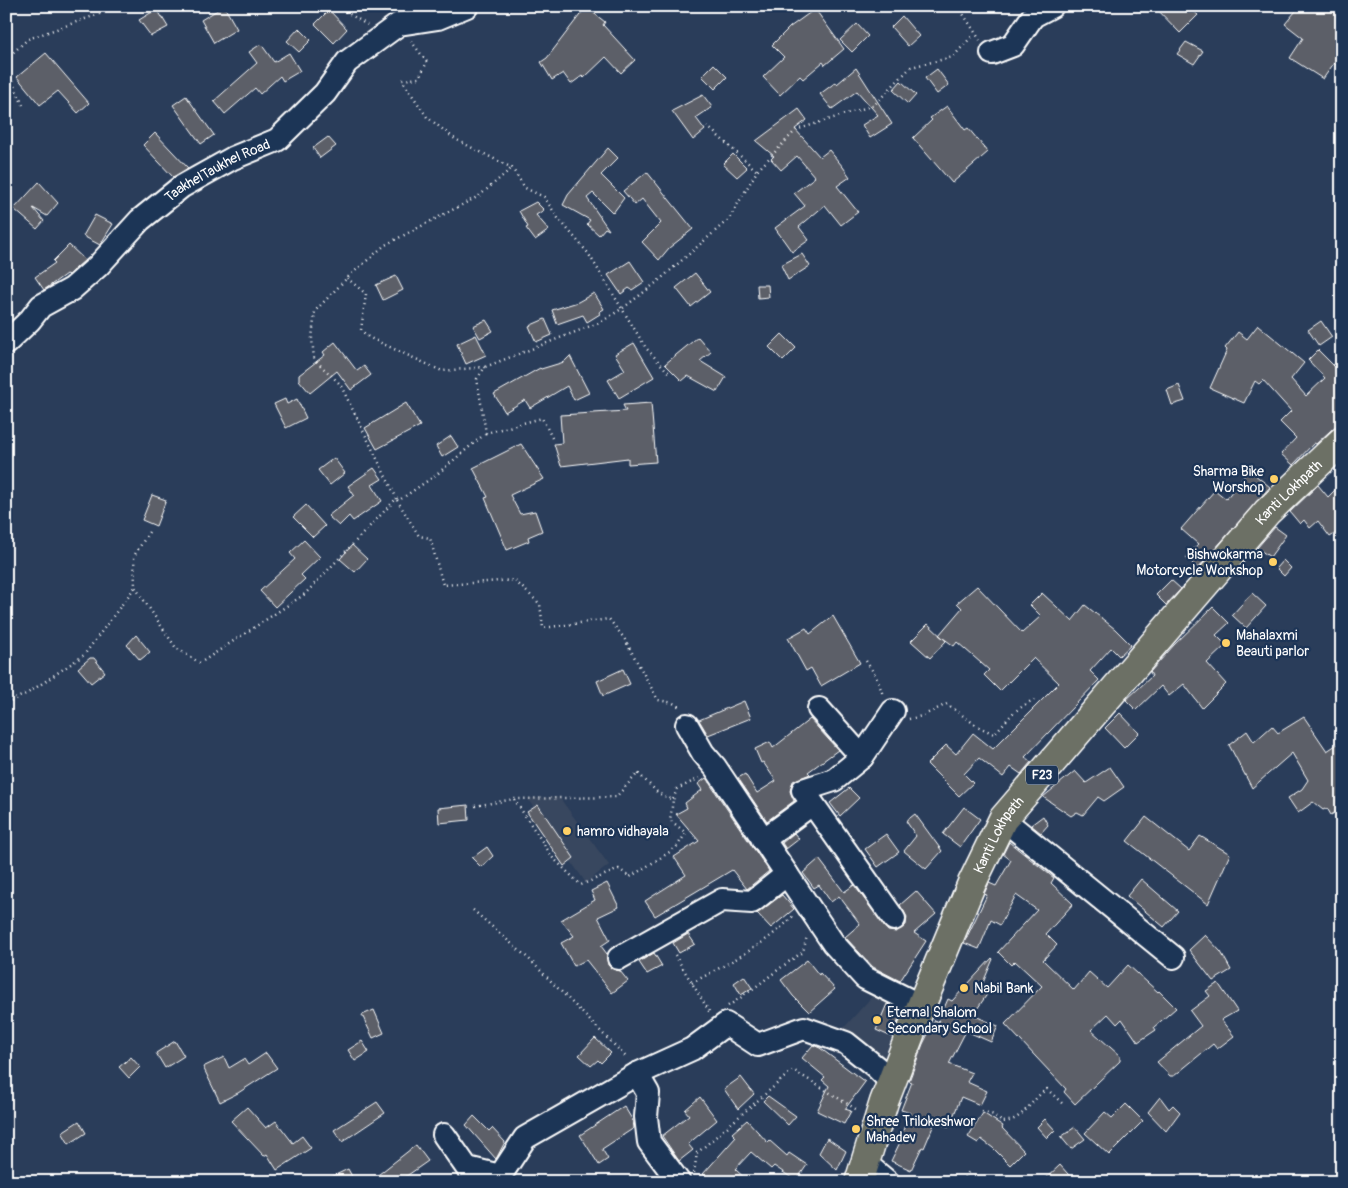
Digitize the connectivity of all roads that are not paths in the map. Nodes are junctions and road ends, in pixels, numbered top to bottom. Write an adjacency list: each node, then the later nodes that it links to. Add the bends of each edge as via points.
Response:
1 (467, 6): 4 (street, TaakhelTaukhel Road, via 438,18 399,24 347,62 325,93 277,140 233,158 181,187 140,220 72,289 40,306)
2 (1052, 6): 3 (street, via 1032,16 1013,45)
3 (992, 53)
4 (13, 337)
5 (1340, 447): 11 (main road, Kanti Lokhpath / F23, via 1267,512)
6 (819, 709): 9 (street)
7 (893, 711): 9 (street)
8 (687, 725): 12 (street, via 703,754)
9 (862, 757): 10 (street, via 834,780 803,790)
10 (812, 804): 12 (street); 14 (street)
11 (1003, 819): 15 (street); 17 (main road, Kanti Lokhpath / F23, via 972,883)
12 (763, 840): 13 (street)
13 (787, 874): 16 (street, via 752,902 722,900); 17 (street, via 833,943 865,978)
14 (894, 919)
15 (1173, 957)
16 (619, 958)
17 (921, 1006): 19 (main road, Kanti Lokhpath / F23)
18 (637, 1074): 19 (street, via 692,1049 726,1024 758,1045 804,1028 846,1043); 20 (street, via 525,1138 500,1176 467,1168); 22 (street, via 648,1093 649,1142)
19 (892, 1083): 21 (main road, Kanti Lokhpath / F23)
20 (444, 1135)
21 (862, 1172): 23 (street)
22 (679, 1182)
23 (888, 1182)

